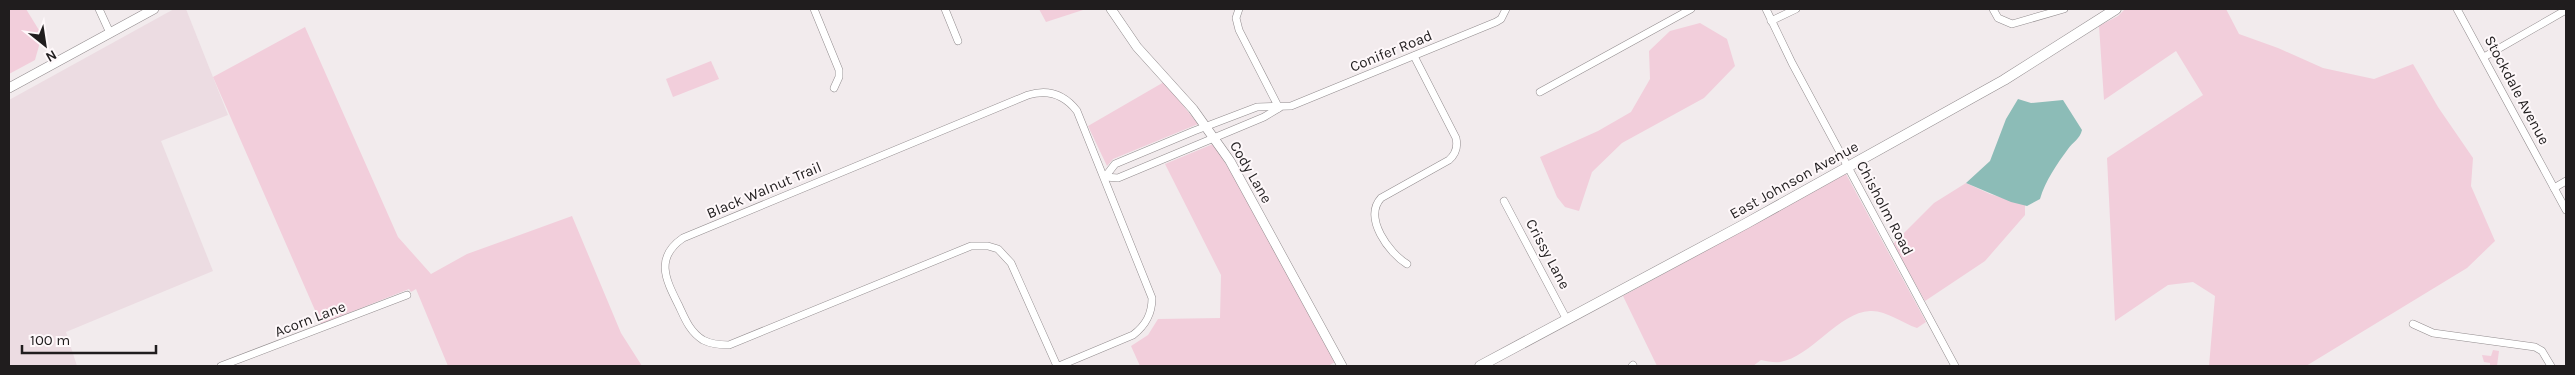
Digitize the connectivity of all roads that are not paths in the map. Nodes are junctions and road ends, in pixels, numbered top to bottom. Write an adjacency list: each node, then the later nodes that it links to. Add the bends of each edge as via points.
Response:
1 (99, 9): 17 (street)
2 (154, 9): 17 (street)
3 (814, 9): 22 (street, via 839,70)
4 (945, 9): 18 (street)
5 (1111, 9): 25 (street, Cody Lane, via 1137,48 1173,85)
6 (1240, 9): 24 (street, via 1237,25)
7 (1506, 9): 19 (street, Conifer Road, via 1496,22)
8 (1692, 9): 23 (street)
9 (1766, 9): 16 (street, Chisholm Road)
10 (1796, 9): 16 (street)
11 (1993, 9): 12 (street, via 1998,18 2012,24)
12 (2064, 9)
13 (2114, 9): 27 (main road, East Johnson Avenue, via 2020,71)
14 (2458, 9): 20 (street, Stockdale Avenue)
15 (2566, 10): 20 (street)
16 (1771, 21): 27 (street, Chisholm Road)
17 (110, 33): 21 (street)
18 (958, 41)
19 (1414, 56): 24 (street, Conifer Road, via 1291,106); 33 (street, via 1457,145 1449,160 1376,203 1376,223 1392,252)
20 (2484, 57): 30 (street, Stockdale Avenue)
21 (9, 88)
22 (834, 88)
23 (1540, 92)
24 (1278, 108): 25 (street, Conifer Road, via 1257,107); 26 (street, Conifer Road)
25 (1206, 127): 26 (street, Cody Lane); 28 (street, Conifer Road, via 1115,164)
26 (1214, 138): 28 (street, Conifer Road, via 1118,178); 39 (street, Cody Lane, via 1238,174)
27 (1847, 168): 35 (main road, East Johnson Avenue); 41 (street, Chisholm Road)
28 (1105, 177): 38 (street, Black Walnut Trail, via 1150,289 1152,306 1146,322 1133,335); 38 (street, Black Walnut Trail, via 1077,111 1056,94 1038,92 683,238 672,248 665,264 667,282 689,326 712,344 729,345 970,246 988,246 998,249 1011,263)
29 (2566, 181): 30 (street)
30 (2554, 188): 32 (street, Stockdale Avenue)
31 (1504, 201): 35 (street, Crissy Lane)
32 (2566, 210)
33 (1407, 264)
34 (407, 296): 37 (street, Acorn Lane)
35 (1567, 320): 40 (main road, East Johnson Avenue)
36 (2413, 324): 42 (street, via 2433,333 2536,347)
37 (221, 366)
38 (1058, 366)
39 (1342, 366)
40 (1480, 366)
41 (1955, 366)
42 (2550, 366)

